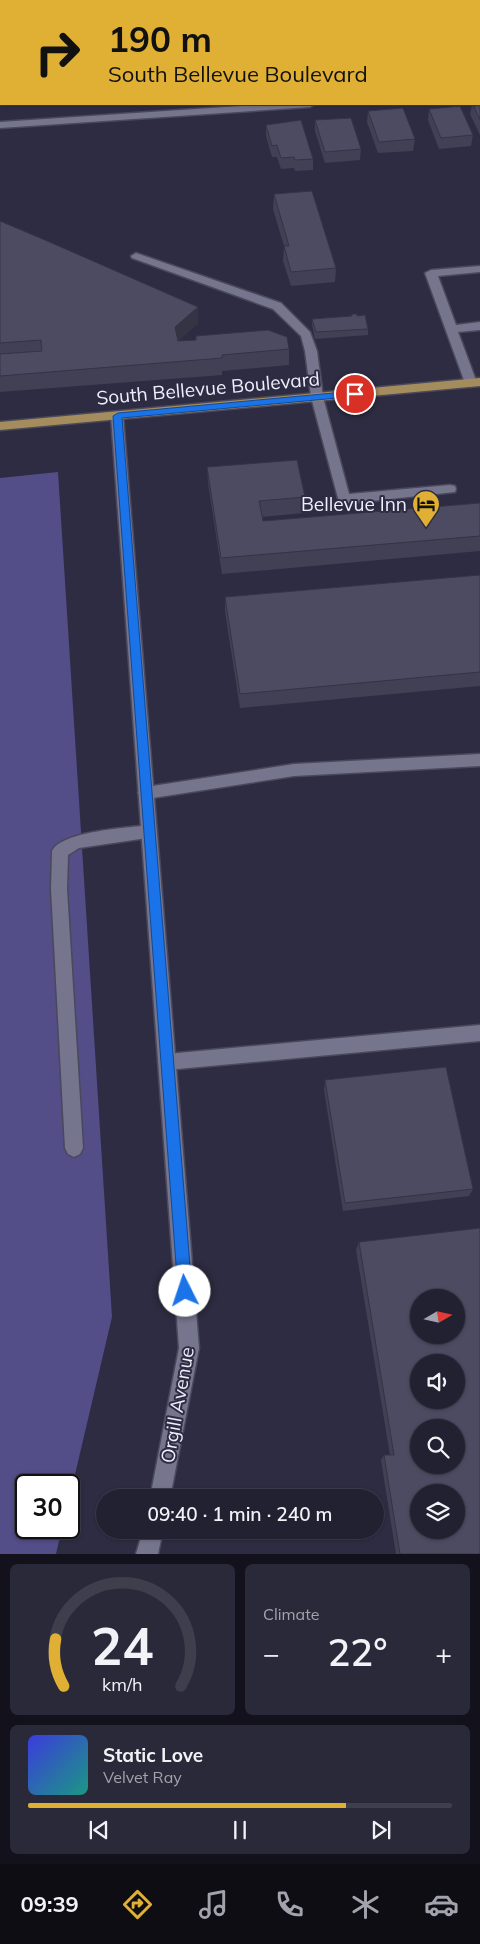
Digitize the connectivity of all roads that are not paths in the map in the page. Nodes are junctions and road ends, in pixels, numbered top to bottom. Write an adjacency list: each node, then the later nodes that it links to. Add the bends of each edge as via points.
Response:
1 (295, 105): 2 (street)
2 (0, 125)
3 (136, 256): 8 (street, via 277,306 306,335)
4 (480, 269): 6 (street, via 432,273)
5 (480, 326): 6 (street)
6 (451, 329): 7 (street)
7 (475, 382): 8 (main road, South Bellevue Boulevard)
8 (317, 397): 9 (main road, South Bellevue Boulevard); 11 (street, via 344,499)
9 (118, 416): 10 (main road, South Bellevue Boulevard); 13 (street, Orgill Avenue)
10 (0, 426)
11 (450, 490)
12 (480, 760): 13 (street, via 294,770)
13 (146, 793): 14 (street, Orgill Avenue)
14 (149, 832): 16 (street, Orgill Avenue); 17 (street, via 77,842 60,851 59,889)
15 (480, 1033): 16 (street)
16 (167, 1062): 18 (street, Orgill Avenue, via 189,1348)
17 (74, 1148)
18 (162, 1489)
19 (151, 1539): 20 (street)
20 (147, 1554)

